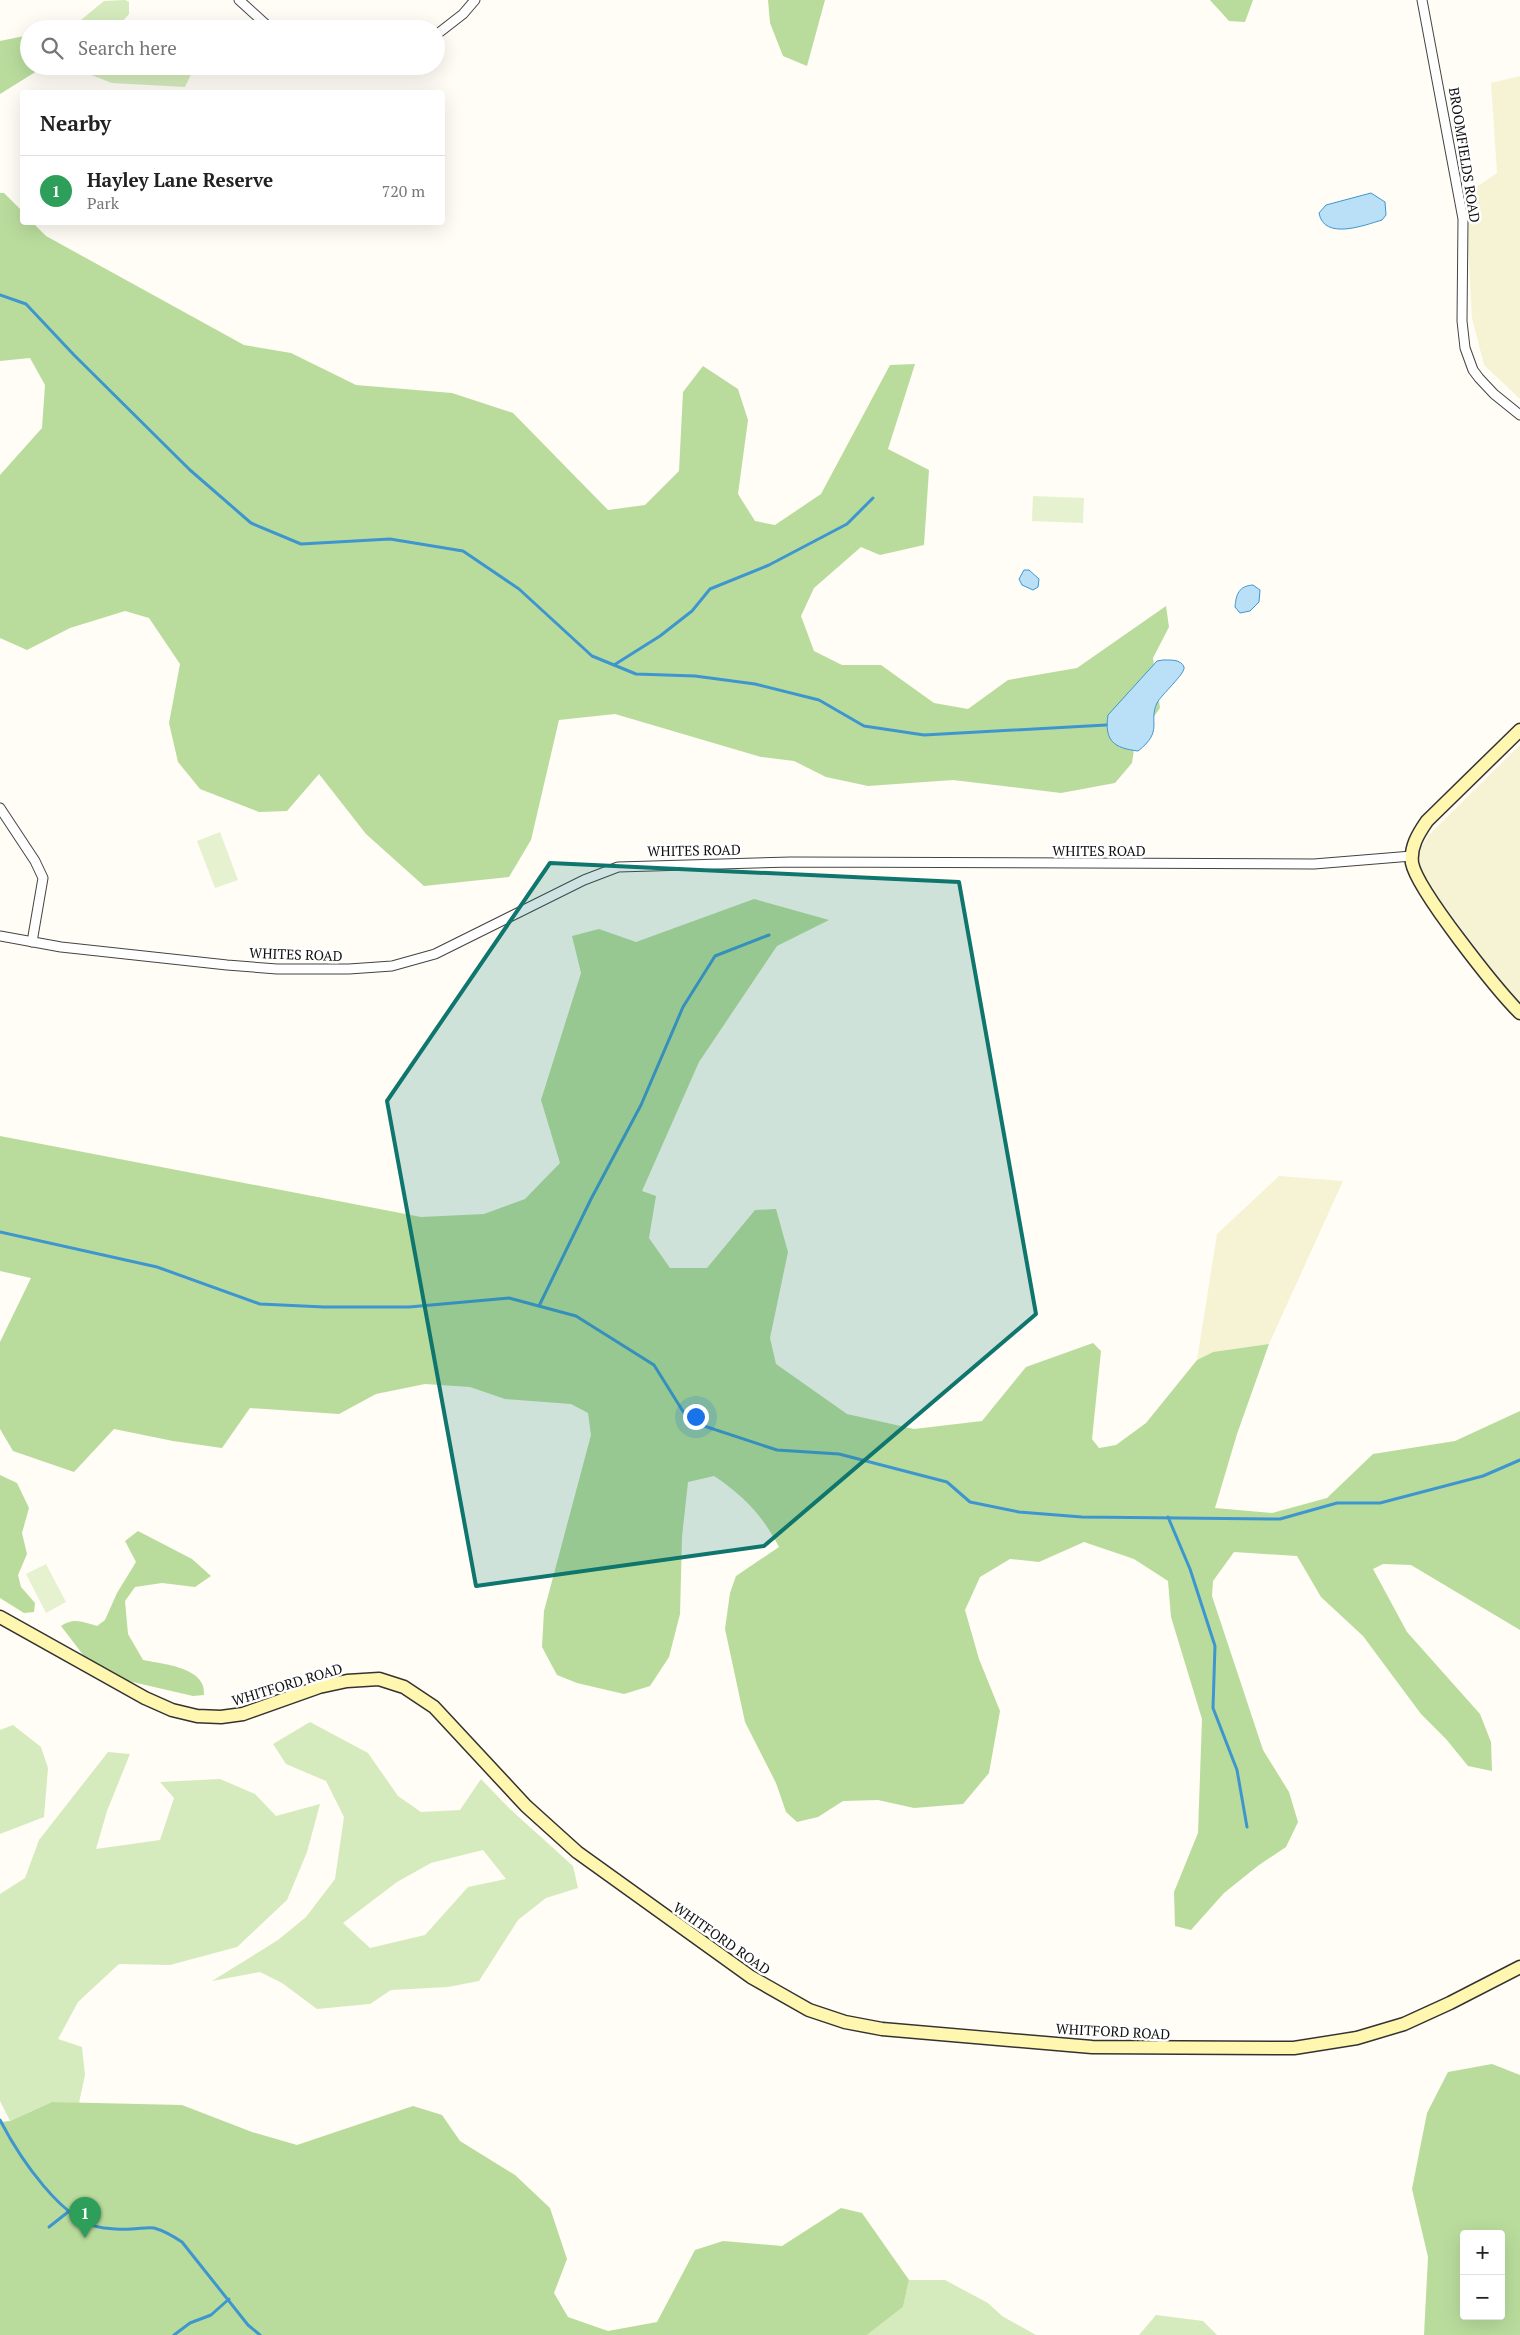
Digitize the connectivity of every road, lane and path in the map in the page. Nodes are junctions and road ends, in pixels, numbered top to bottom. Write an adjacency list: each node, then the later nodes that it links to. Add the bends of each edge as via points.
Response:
1 (239, 0): 4 (street)
2 (475, 0): 5 (street)
3 (1422, 0): 6 (street, BROOMFIELDS ROAD, via 1463,218 1462,321 1465,348 1479,378)
4 (261, 20)
5 (445, 28)
6 (1520, 416)
7 (1520, 730): 9 (main road, via 1428,821 1416,838)
8 (0, 808): 11 (street, via 43,878)
9 (1412, 856): 11 (street, WHITES ROAD, via 1314,864 791,862 618,867 584,880 435,954 400,964 363,968 312,970 227,965); 12 (main road, via 1415,874 1430,898)
10 (0, 936): 11 (street, WHITES ROAD)
11 (32, 942)
12 (1520, 1013)
13 (0, 1617): 14 (main road, WHITFORD ROAD, via 145,1698 172,1710 197,1716 243,1714 319,1687 347,1681 379,1679 404,1687 434,1707 526,1806 577,1852 751,1978 809,2010 845,2022 882,2029 1102,2048 1294,2048 1357,2038 1404,2024)
14 (1520, 1966)

